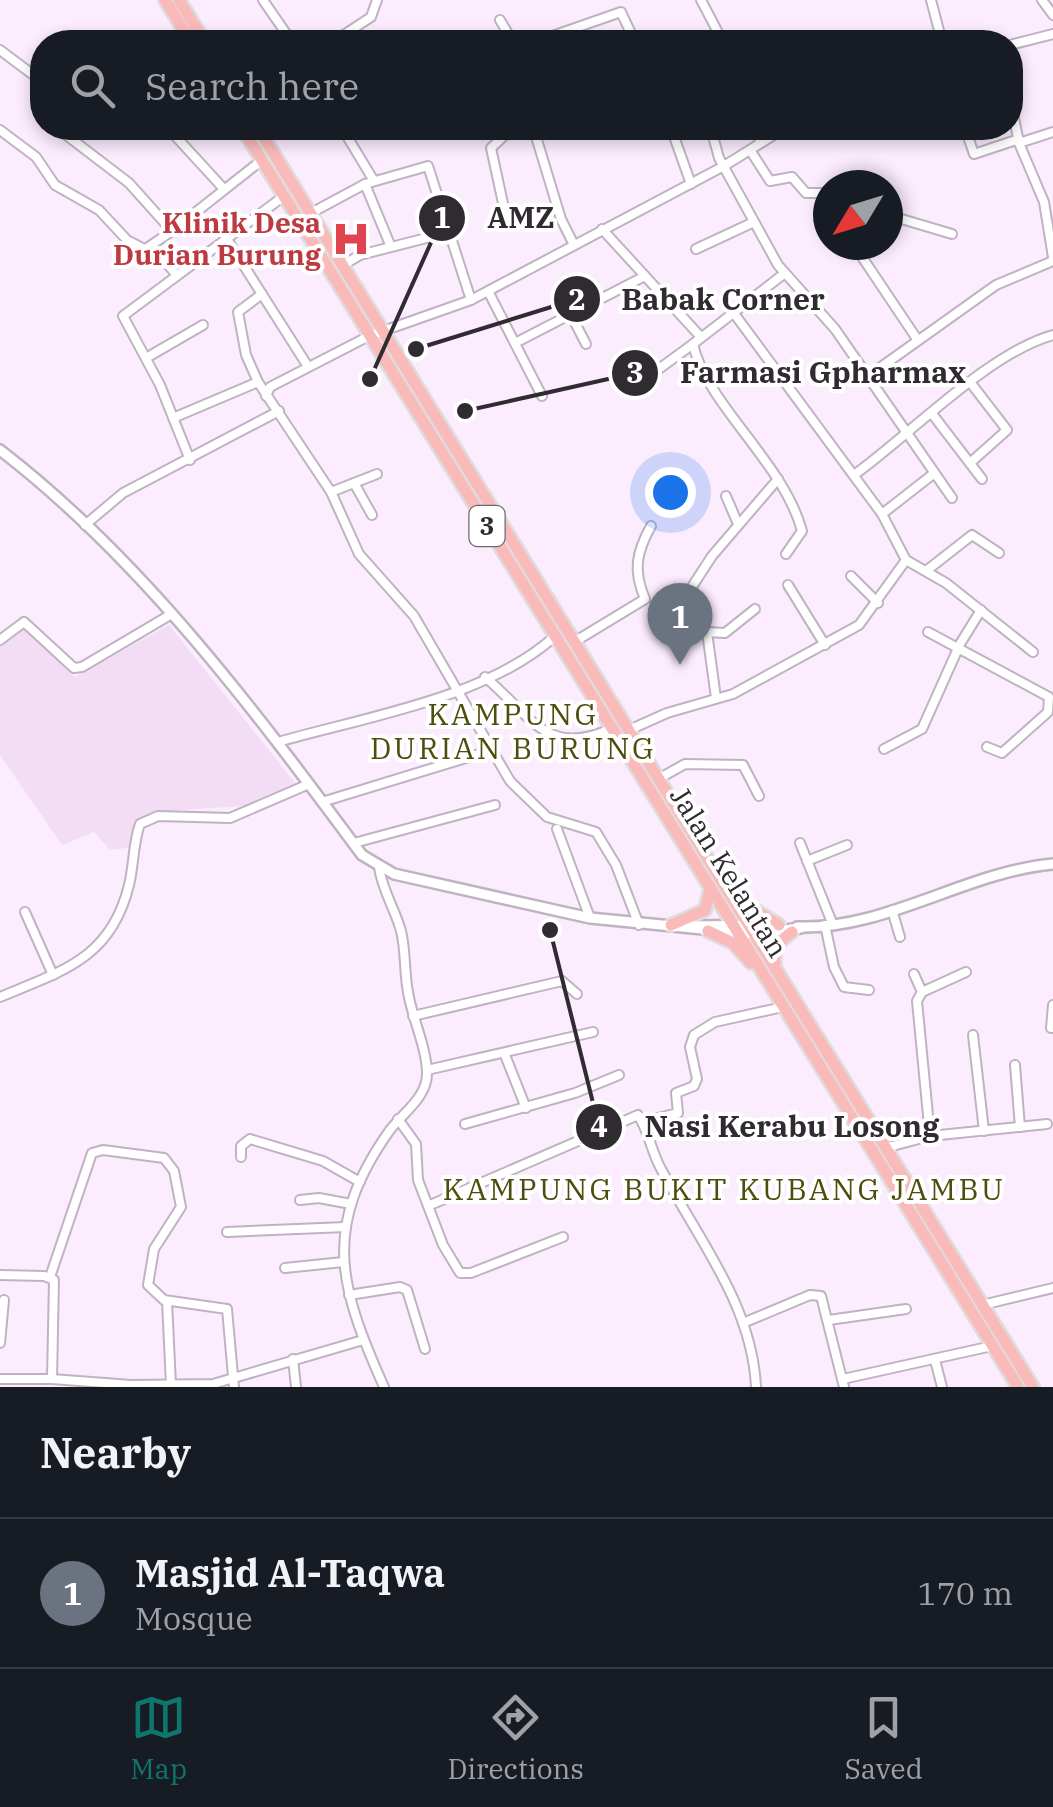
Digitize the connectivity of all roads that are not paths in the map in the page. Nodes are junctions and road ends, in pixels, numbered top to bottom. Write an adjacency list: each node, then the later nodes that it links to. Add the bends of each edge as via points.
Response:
1 (164, 0): 12 (highway)
2 (179, 0): 13 (highway)
3 (378, 0): 15 (street, via 371,17)
4 (617, 0): 9 (street)
5 (702, 0): 19 (street)
6 (931, 0): 20 (street)
7 (1042, 0): 10 (street)
8 (266, 1): 14 (street)
9 (621, 12): 17 (street); 18 (street)
10 (1053, 16)
11 (500, 20): 16 (street)
12 (183, 30)
13 (198, 30)
14 (284, 30)
15 (351, 30)
16 (506, 30)
17 (569, 30)
18 (629, 30)
19 (717, 30)
20 (939, 30)
21 (1053, 34): 22 (street)
22 (1023, 42)
23 (0, 50): 24 (street)
24 (30, 72)
25 (0, 130): 61 (street, via 36,157 55,185 99,210 131,243)
26 (1053, 132): 39 (street)
27 (73, 140): 55 (street, via 129,182)
28 (179, 140): 47 (street)
29 (250, 140): 43 (highway, Jalan Kelantan / 3)
30 (265, 140): 50 (highway, Jalan Kelantan / 3)
31 (348, 140): 45 (street)
32 (500, 140): 51 (street, via 491,148)
33 (537, 140): 59 (street)
34 (676, 140): 46 (street)
35 (714, 140): 44 (street)
36 (765, 140): 41 (street)
37 (969, 140): 40 (street, via 974,154)
38 (1023, 140): 40 (street)
39 (1023, 140)
40 (1019, 141): 63 (street, via 1044,202)
41 (762, 142): 42 (street)
42 (750, 150): 44 (street); 48 (street, via 770,181 792,177)
43 (262, 160): 47 (street); 49 (highway, Jalan Kelantan / 3)
44 (724, 166): 46 (street); 53 (street)
45 (369, 182): 50 (street); 56 (street, via 428,166); 60 (street)
46 (691, 184): 54 (street)
47 (223, 188): 55 (street)
48 (813, 193)
49 (284, 196): 58 (street); 77 (highway, Jalan Kelantan / 3)
50 (311, 213): 65 (highway, Jalan Kelantan / 3)
51 (506, 217)
52 (903, 219): 57 (street)
53 (754, 222): 62 (street); 66 (street)
54 (602, 230): 59 (street); 68 (street)
55 (172, 231): 61 (street)
56 (450, 232): 60 (street); 71 (street)
57 (952, 234)
58 (225, 236): 67 (street); 70 (street)
59 (574, 245): 69 (street)
60 (391, 247): 65 (street)
61 (148, 248): 67 (street)
62 (696, 249)
63 (1053, 259): 78 (street, via 996,286)
64 (864, 260): 78 (street)
65 (344, 266): 75 (highway, Jalan Kelantan / 3)
66 (785, 273): 72 (street); 85 (street)
67 (177, 274): 82 (street, via 123,316)
68 (645, 276): 73 (street); 79 (street)
69 (488, 290): 71 (street); 80 (street)
70 (262, 294): 83 (street); 86 (street, via 238,312)
71 (471, 300): 75 (street)
72 (734, 312): 79 (street); 98 (street)
73 (571, 315): 80 (street); 81 (street)
74 (203, 325): 82 (street)
75 (384, 331): 77 (street); 125 (highway, Jalan Kelantan / 3)
76 (1053, 335): 87 (street)
77 (369, 336): 83 (street); 123 (highway, Jalan Kelantan / 3)
78 (917, 338): 85 (street)
79 (696, 340): 84 (street); 100 (street, via 702,369)
80 (515, 344): 89 (street)
81 (586, 344)
82 (146, 358): 92 (street)
83 (307, 365): 88 (street)
84 (652, 374)
85 (867, 377): 93 (street)
86 (258, 382): 88 (street); 92 (street)
87 (970, 382): 91 (street); 96 (street, via 1007,430)
88 (266, 396): 90 (street)
89 (542, 396)
90 (279, 411): 95 (street); 103 (street)
91 (932, 414): 93 (street); 96 (street)
92 (173, 418): 95 (street)
93 (907, 437): 98 (street); 99 (street)
94 (0, 450): 109 (street)
95 (190, 460): 109 (street, via 123,494)
96 (970, 463): 101 (street)
97 (377, 474): 102 (street)
98 (854, 475): 106 (street)
99 (932, 475): 105 (street); 106 (street)
100 (778, 479): 108 (street); 112 (street, via 802,528)
101 (982, 479)
102 (354, 483): 103 (street); 107 (street)
103 (330, 492): 130 (street, via 359,554 414,616)
104 (726, 496): 108 (street)
105 (952, 498)
106 (882, 514): 113 (street)
107 (372, 515)
108 (738, 524): 121 (street, via 688,593)
109 (85, 525): 120 (street)
110 (650, 526): 125 (street, via 636,559 645,599)
111 (999, 553): 114 (street, via 972,535)
112 (786, 554)
113 (906, 560): 114 (street); 117 (street)
114 (926, 571): 119 (street)
115 (852, 576): 117 (street)
116 (788, 584): 126 (street)
117 (878, 603): 126 (street)
118 (755, 609): 121 (street, via 725,633)
119 (980, 610): 127 (street); 128 (street)
120 (170, 615): 124 (street, via 82,667 74,668 24,622); 135 (street)
121 (707, 632): 132 (street)
122 (928, 632): 127 (street)
123 (554, 637): 129 (street); 133 (highway, Jalan Kelantan / 3)
124 (0, 640)
125 (574, 642): 131 (highway, Jalan Kelantan / 3)
126 (825, 645): 132 (street)
127 (958, 651): 136 (street, via 1051,702 1002,753); 137 (street, via 922,728)
128 (1033, 652)
129 (485, 677): 130 (street); 133 (street, via 554,739 577,741)
130 (457, 691): 135 (street); 156 (street, via 518,792 547,817 596,832)
131 (604, 691): 133 (highway); 134 (highway, Jalan Kelantan / 3)
132 (716, 698): 134 (street)
133 (607, 724): 152 (highway, Jalan Kelantan / 3)
134 (628, 730): 139 (highway, Jalan Kelantan / 3)
135 (278, 742): 140 (street)
136 (988, 746)
137 (884, 750)
138 (480, 754): 142 (street)
139 (660, 778): 141 (street, via 685,764 743,764); 148 (highway, Jalan Kelantan / 3)
140 (309, 784): 142 (street); 168 (street, via 239,816 158,816 140,824 129,885 106,938 79,963)
141 (759, 796)
142 (322, 802): 145 (street)
143 (496, 805): 145 (street)
144 (557, 829): 155 (street)
145 (354, 843): 151 (street)
146 (800, 843): 149 (street)
147 (847, 845): 149 (street)
148 (703, 849): 158 (highway, via 750,907); 161 (highway, Jalan Kelantan / 3)
149 (807, 861): 159 (street)
150 (1053, 864): 153 (street)
151 (379, 866): 155 (street); 176 (street, via 401,931)
152 (710, 889): 157 (highway, via 705,910); 161 (highway, Jalan Kelantan / 3)
153 (892, 910): 159 (street); 164 (street)
154 (26, 912): 168 (street)
155 (590, 918): 156 (street)
156 (639, 925): 157 (street)
157 (670, 925): 160 (street)
158 (779, 925): 161 (street); 162 (street)
159 (829, 925): 162 (street); 170 (street, via 844,988)
160 (684, 926): 161 (street); 163 (street)
161 (744, 929): 162 (street); 163 (street); 165 (highway, Jalan Kelantan / 3); 169 (highway, Jalan Kelantan / 3)
162 (796, 930): 165 (highway, via 773,952)
163 (708, 931): 169 (highway, via 734,943)
164 (900, 937)
165 (775, 968): 192 (highway, Jalan Kelantan / 3)
166 (966, 972): 171 (street)
167 (914, 974): 171 (street)
168 (53, 975): 173 (street)
169 (772, 990): 175 (highway, Jalan Kelantan / 3)
170 (869, 990)
171 (922, 992): 191 (street, via 917,1001)
172 (577, 994): 176 (street, via 562,981)
173 (0, 997)
174 (1053, 1005): 177 (street)
175 (783, 1007): 186 (street, via 716,1022 694,1035 690,1047 698,1079 676,1093 678,1113); 210 (highway, Jalan Kelantan / 3)
176 (413, 1016): 182 (street)
177 (1051, 1028)
178 (593, 1032): 180 (street)
179 (973, 1035): 190 (street)
180 (505, 1054): 182 (street); 184 (street)
181 (1015, 1065): 189 (street)
182 (427, 1070): 185 (street, via 423,1090)
183 (619, 1075): 184 (street)
184 (526, 1108): 187 (street)
185 (398, 1120): 194 (street); 197 (street, via 416,1144)
186 (642, 1122): 197 (street, via 632,1114); 212 (street)
187 (465, 1124)
188 (1047, 1124): 189 (street)
189 (1020, 1127): 190 (street)
190 (984, 1130): 191 (street)
191 (930, 1136): 192 (street)
192 (885, 1148): 210 (highway, Jalan Kelantan / 3, via 971,1287)
193 (242, 1156): 194 (street, via 241,1146 250,1139 323,1162)
194 (360, 1182): 196 (street)
195 (300, 1200): 196 (street)
196 (351, 1204): 198 (street)
197 (428, 1206): 200 (street, via 454,1266 464,1274)
198 (346, 1227): 199 (street); 201 (street)
199 (227, 1232)
200 (563, 1237)
201 (343, 1262): 202 (street); 206 (street)
202 (285, 1268)
203 (0, 1275): 204 (street)
204 (50, 1277): 208 (street, via 92,1153 164,1158 174,1171 181,1206 154,1249 148,1286); 220 (street, via 56,1286)
205 (1053, 1288): 210 (street)
206 (348, 1295): 213 (street); 216 (street, via 404,1287)
207 (4, 1300): 214 (street)
208 (168, 1300): 221 (street, via 228,1309); 223 (street)
209 (906, 1308): 211 (street)
210 (977, 1309): 215 (highway, Jalan Kelantan / 3); 230 (highway, Jalan Kelantan / 3)
211 (830, 1320): 212 (street, via 816,1293); 222 (street)
212 (743, 1323): 227 (street)
213 (363, 1340): 217 (street); 226 (street)
214 (0, 1343)
215 (992, 1346): 218 (street); 229 (highway, Jalan Kelantan / 3)
216 (425, 1349)
217 (293, 1359): 221 (street); 225 (street)
218 (935, 1360): 222 (street); 228 (street)
219 (0, 1379): 220 (street)
220 (52, 1379): 224 (street)
221 (233, 1382): 223 (street)
222 (844, 1383)
223 (171, 1385): 224 (street)
224 (131, 1386)
225 (296, 1387)
226 (384, 1387)
227 (756, 1387)
228 (942, 1387)
229 (1018, 1387)
230 (1032, 1387)

